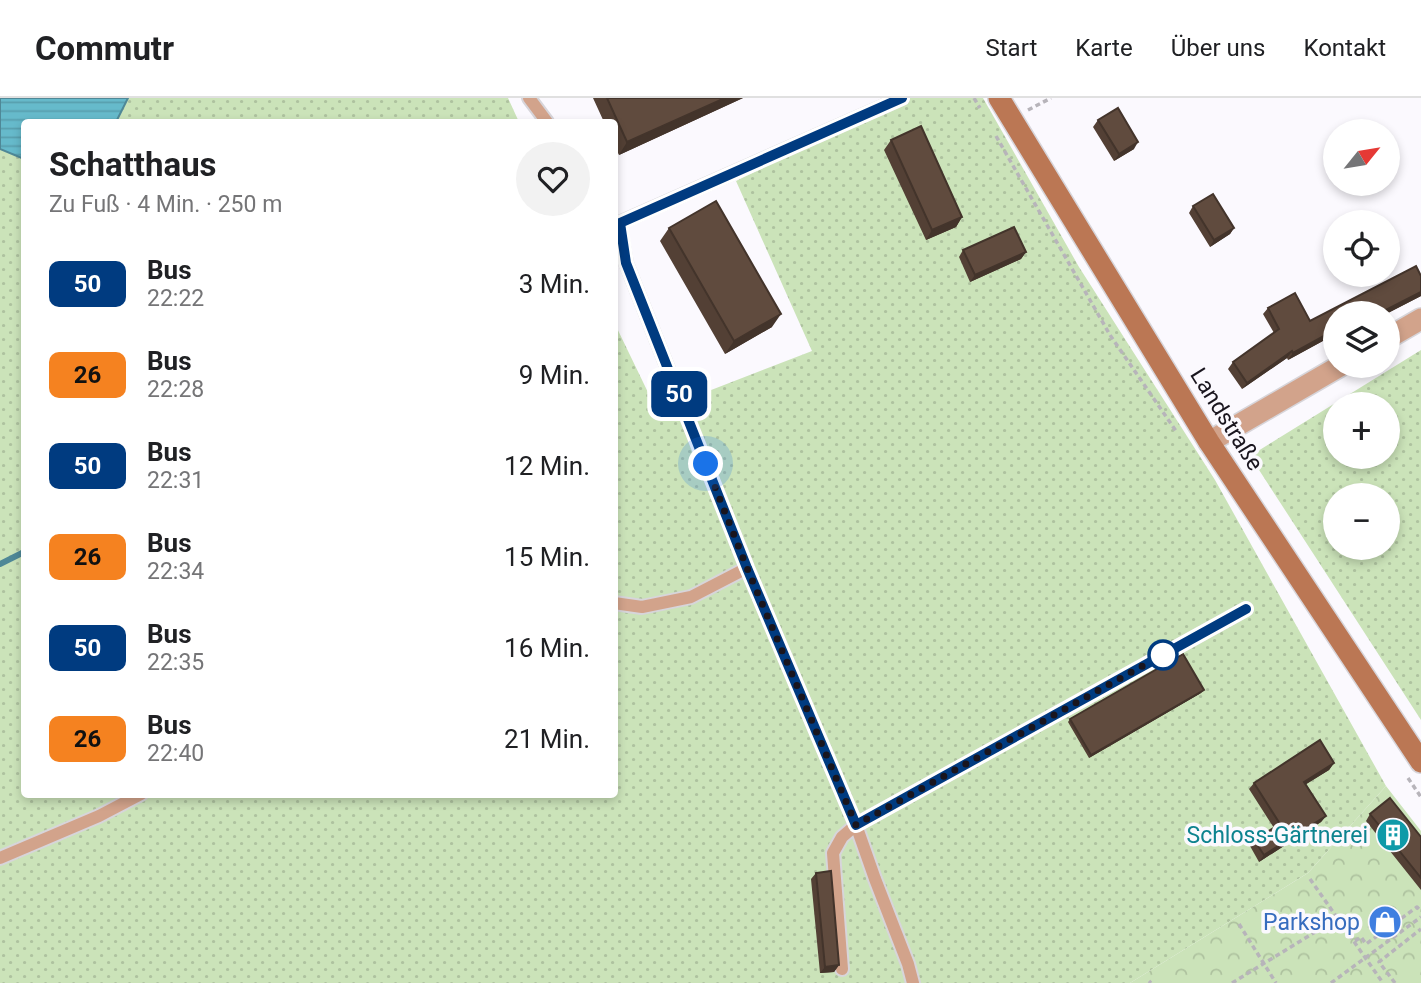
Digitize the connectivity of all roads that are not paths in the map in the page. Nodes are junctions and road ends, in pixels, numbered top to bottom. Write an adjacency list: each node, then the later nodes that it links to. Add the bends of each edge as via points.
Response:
1 (529, 98): 4 (lane)
2 (902, 98): 5 (lane)
3 (999, 98): 10 (street, Landstraße)
4 (545, 119)
5 (618, 219)
6 (618, 224): 11 (lane, via 626,263)
7 (1421, 319): 8 (street)
8 (1400, 331)
9 (1323, 376): 10 (street)
10 (1209, 442): 14 (street, Landstraße)
11 (747, 568): 12 (lane, via 691,597 642,607); 16 (lane)
12 (618, 605)
13 (1246, 609): 16 (lane)
14 (1421, 762)
15 (134, 798): 17 (lane)
16 (856, 825): 18 (lane, via 833,853); 19 (lane)
17 (0, 858)
18 (842, 969)
19 (913, 983)

